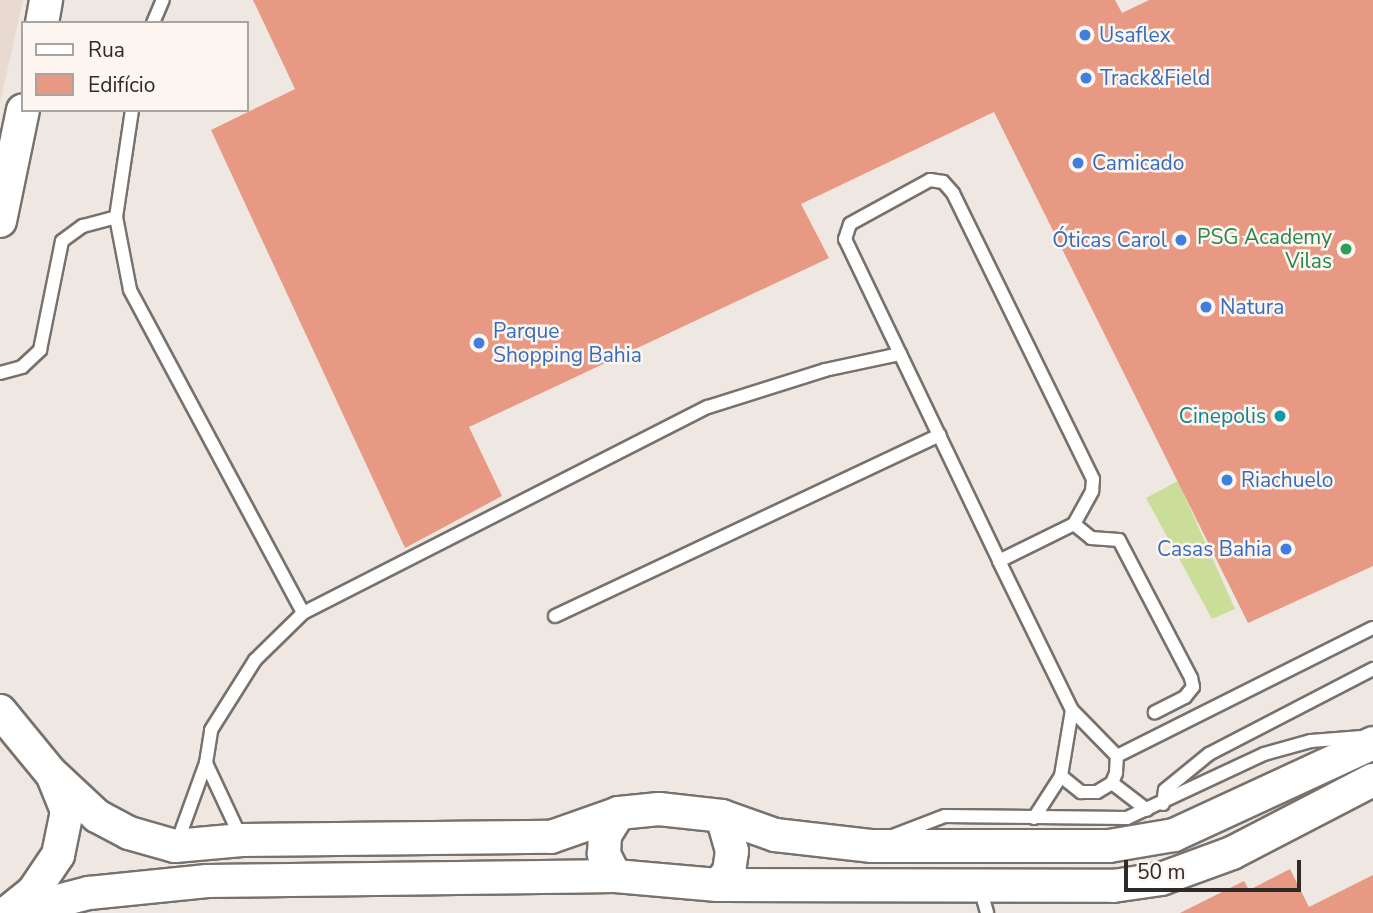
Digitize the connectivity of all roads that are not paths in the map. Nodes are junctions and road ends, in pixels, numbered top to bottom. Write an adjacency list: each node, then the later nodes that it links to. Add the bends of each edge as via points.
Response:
1 (46, 0): 3 (street)
2 (163, 0): 4 (lane)
3 (42, 21)
4 (154, 21)
5 (23, 112): 8 (street)
6 (132, 112): 7 (lane)
7 (116, 217): 10 (lane, via 83,226 62,241 40,350 22,367); 14 (lane, via 130,290)
8 (0, 221)
9 (900, 354): 11 (lane); 12 (lane, via 845,239 850,224 873,208 930,180 943,182 1093,479); 14 (lane, via 825,370 708,407)
10 (0, 373)
11 (939, 435): 13 (lane); 15 (lane)
12 (1074, 524): 13 (lane); 20 (lane, via 1091,538 1119,540 1191,678 1193,687 1185,696)
13 (999, 561): 18 (lane)
14 (303, 613): 24 (lane, via 248,672 211,730)
15 (555, 616)
16 (1373, 628): 23 (lane)
17 (1373, 669): 29 (lane, via 1209,754 1165,790)
18 (1072, 710): 23 (lane); 26 (lane)
19 (0, 711): 25 (street)
20 (1155, 712)
21 (1373, 736): 29 (lane, via 1291,745)
22 (1373, 743): 36 (street, via 1174,835 1109,846)
23 (1117, 756): 28 (lane)
24 (206, 763): 34 (lane); 35 (lane)
25 (51, 773): 35 (street, via 96,816 129,833); 40 (street, via 67,811 58,855 33,892)
26 (1060, 776): 28 (lane, via 1081,792 1097,792); 33 (lane)
27 (1373, 780): 39 (street, via 1232,853 1161,879)
28 (1112, 783): 30 (lane)
29 (1163, 804): 30 (lane)
30 (1147, 810): 33 (lane, via 1127,818)
31 (619, 813): 32 (street, via 659,809); 34 (street, via 551,837); 37 (street, via 605,835 604,854)
32 (722, 816): 36 (street, via 775,835); 38 (street, via 732,851 729,872)
33 (1034, 818): 36 (lane, via 944,816 917,822)
34 (242, 840): 35 (street)
35 (175, 846)
36 (872, 846)
37 (615, 876): 38 (street); 40 (street, via 207,881 89,893)
38 (718, 885): 39 (street)
39 (983, 898)
40 (10, 913)

